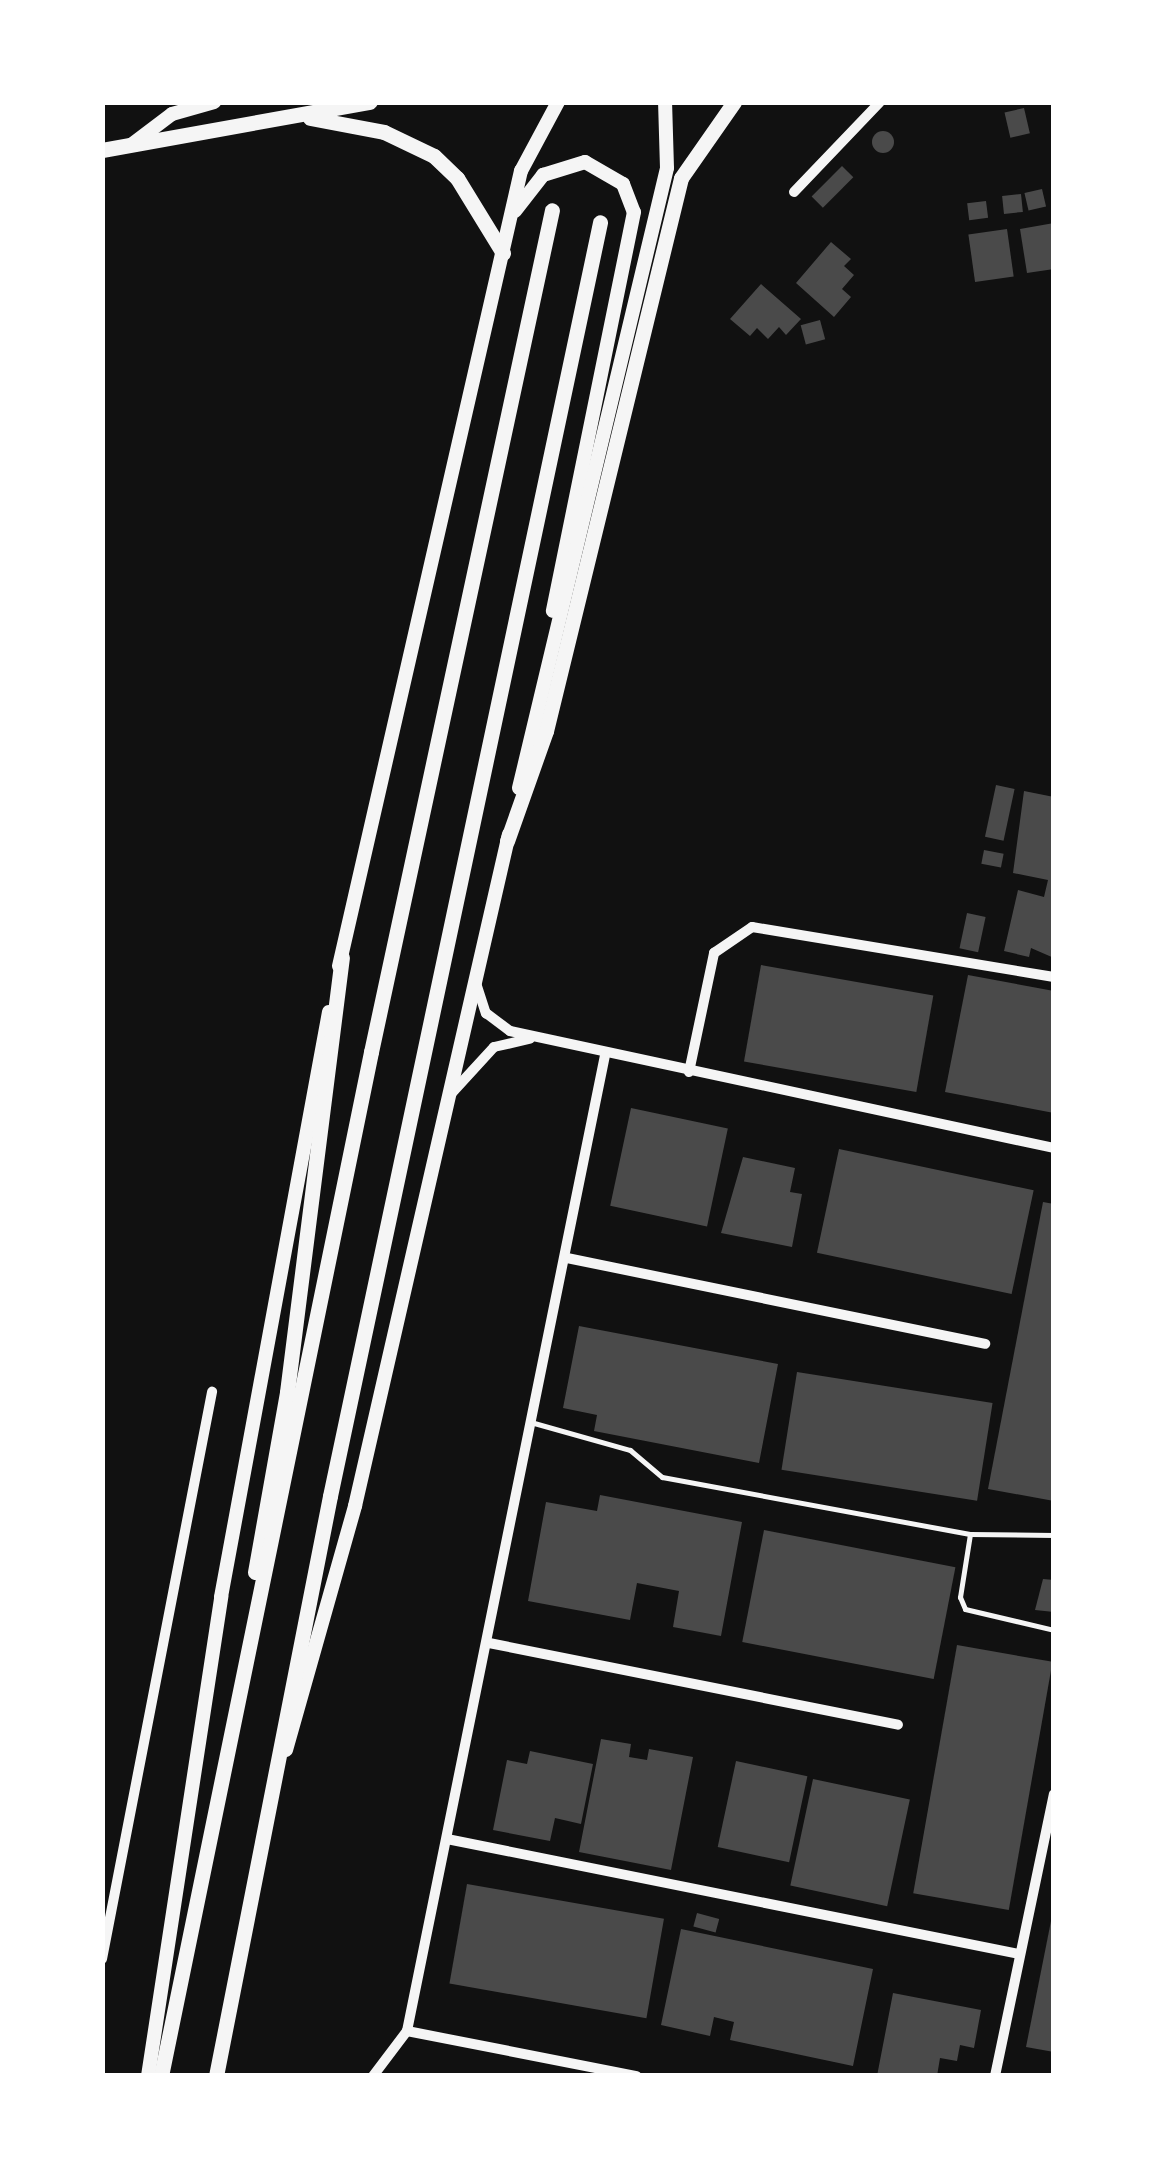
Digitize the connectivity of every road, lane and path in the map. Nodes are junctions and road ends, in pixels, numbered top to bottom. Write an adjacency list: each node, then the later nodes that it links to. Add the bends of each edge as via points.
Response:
1 (214, 102): 8 (main road, via 162,119)
2 (370, 102): 7 (main road)
3 (558, 102): 12 (main road, via 521,172)
4 (665, 102): 15 (main road, via 667,168)
5 (734, 102): 16 (main road, via 681,178 546,731)
6 (880, 102): 10 (street)
7 (296, 116): 8 (main road); 14 (main road, via 384,132 434,156 457,178)
8 (132, 145): 9 (main road)
9 (102, 150)
10 (794, 192)
11 (552, 210): 34 (main road, via 370,1052)
12 (511, 217): 14 (main road); 15 (main road, via 544,175 570,162 613,174 634,212 630,258 561,549)
13 (600, 222): 36 (main road)
14 (503, 253): 17 (main road)
15 (551, 656): 16 (main road)
16 (507, 840): 18 (main road)
17 (342, 957): 34 (main road, via 288,1392); 41 (main road, via 221,1597)
18 (475, 977): 20 (street, via 491,1020); 23 (main road)
19 (1054, 977): 22 (street, via 752,927 714,953)
20 (536, 1038): 21 (street); 23 (street, via 494,1047)
21 (605, 1055): 22 (street); 25 (street)
22 (689, 1072): 24 (street)
23 (449, 1097): 36 (main road, via 355,1506)
24 (1054, 1148)
25 (567, 1258): 26 (street); 28 (street)
26 (985, 1344)
27 (212, 1392): 39 (street)
28 (534, 1424): 29 (lane, via 630,1450 662,1476); 32 (street)
29 (970, 1534): 30 (lane); 31 (lane, via 960,1596 965,1609)
30 (1054, 1535)
31 (1054, 1630)
32 (489, 1642): 33 (street); 37 (street)
33 (898, 1725)
34 (231, 1742): 42 (main road)
35 (1054, 1794): 38 (street)
36 (270, 1809): 43 (main road)
37 (447, 1839): 38 (street); 40 (street)
38 (1019, 1954): 46 (street)
39 (102, 1959)
40 (406, 2031): 44 (street); 45 (street)
41 (148, 2076)
42 (162, 2076)
43 (216, 2076)
44 (374, 2076)
45 (636, 2076)
46 (995, 2076)

